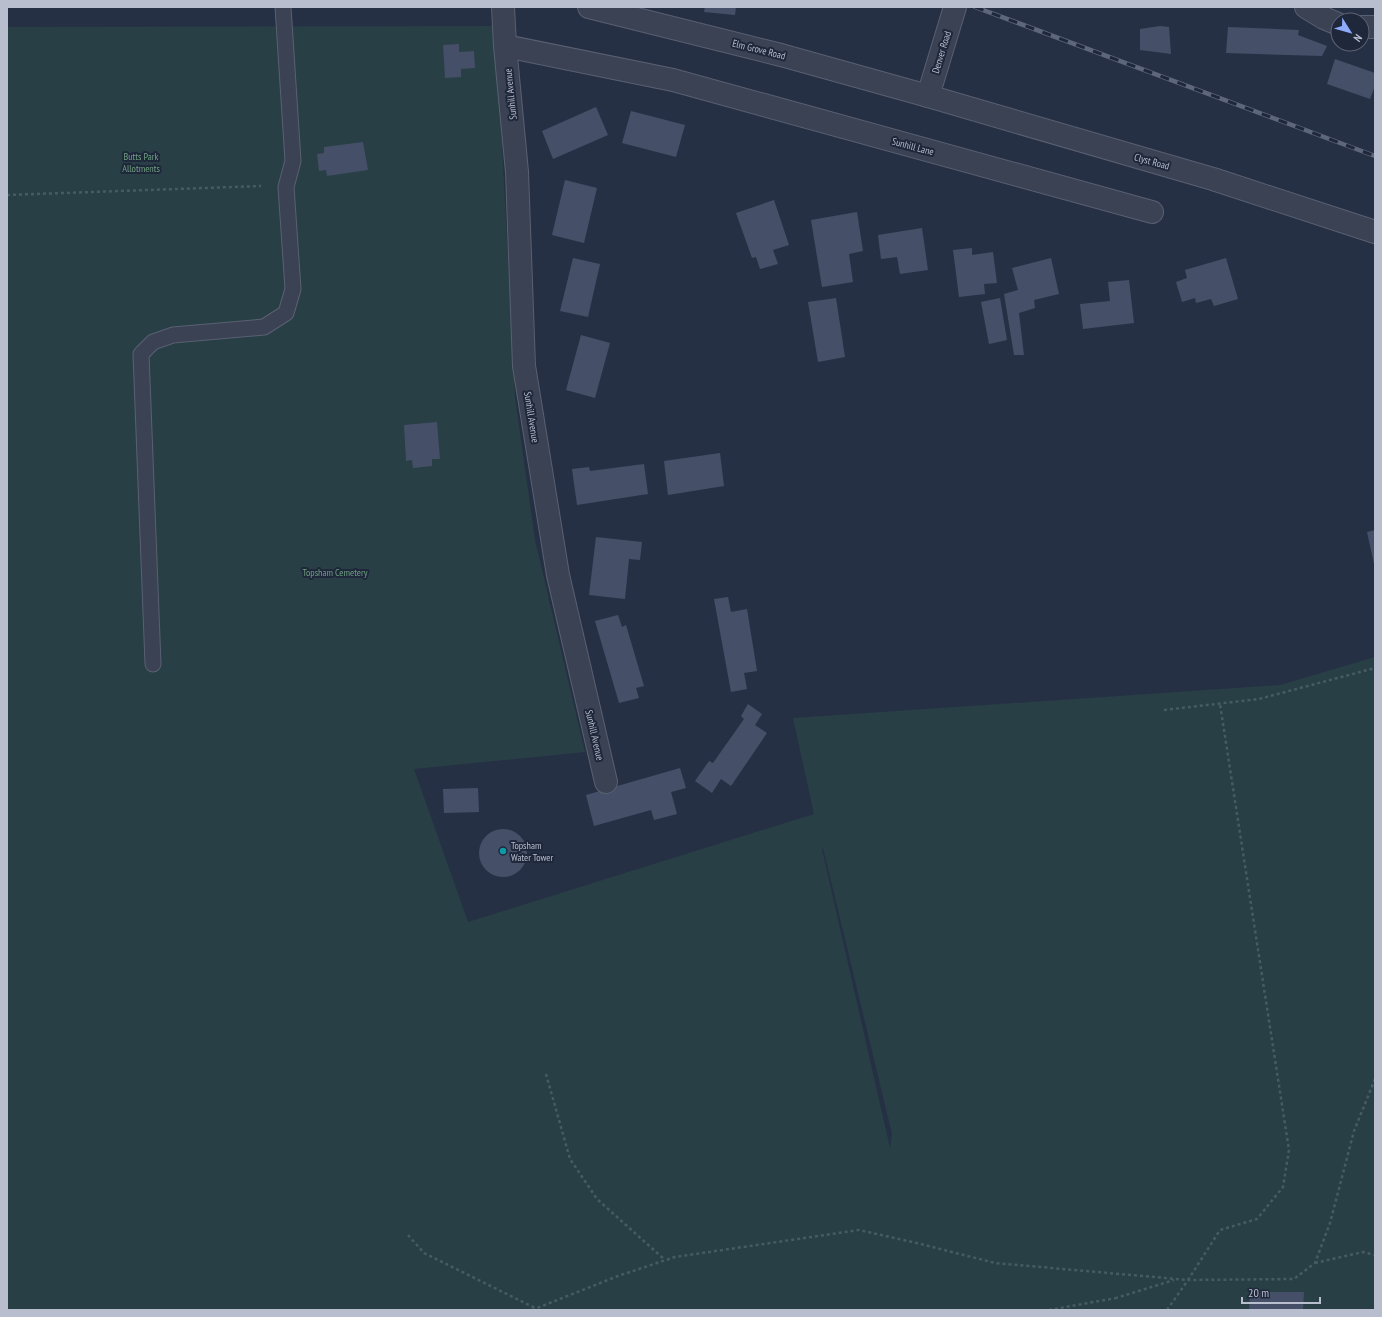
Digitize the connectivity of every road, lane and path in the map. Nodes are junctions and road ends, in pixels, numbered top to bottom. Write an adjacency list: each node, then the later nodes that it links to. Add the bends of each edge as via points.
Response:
1 (284, 7): 13 (lane, via 293,161 286,187 293,289 286,313 264,326 173,335 153,342 141,354)
2 (503, 7): 7 (street, Sunhill Avenue)
3 (590, 7): 8 (street, Elm Grove Road, via 781,55)
4 (955, 7): 8 (street, Denver Road)
5 (1306, 7): 6 (street)
6 (1330, 21)
7 (505, 46): 11 (street, Sunhill Lane, via 673,80); 17 (street, Sunhill Avenue, via 517,172 524,366 558,575)
8 (928, 96): 12 (street, Clyst Road, via 1213,179)
9 (260, 186): 10 (path)
10 (7, 195)
11 (1152, 212)
12 (1375, 232)
13 (153, 664)
14 (1375, 668): 15 (path, via 1259,699)
15 (1220, 704): 16 (path); 25 (path, via 1289,1150 1283,1187 1257,1219 1220,1230)
16 (1164, 710)
17 (606, 782)
18 (546, 1074): 22 (path, via 570,1159 597,1199)
19 (1375, 1079): 23 (path, via 1354,1131 1330,1223)
20 (408, 1235): 26 (path, via 424,1253)
21 (1375, 1255): 23 (path, via 1364,1252)
22 (665, 1260): 24 (path, via 859,1230 995,1263); 26 (path)
23 (1315, 1263): 25 (path, via 1294,1279)
24 (1177, 1279): 25 (path); 28 (path, via 1116,1298)
25 (1188, 1280): 29 (path)
26 (535, 1308): 27 (path)
27 (532, 1310)
28 (1049, 1310)
29 (1167, 1310)

